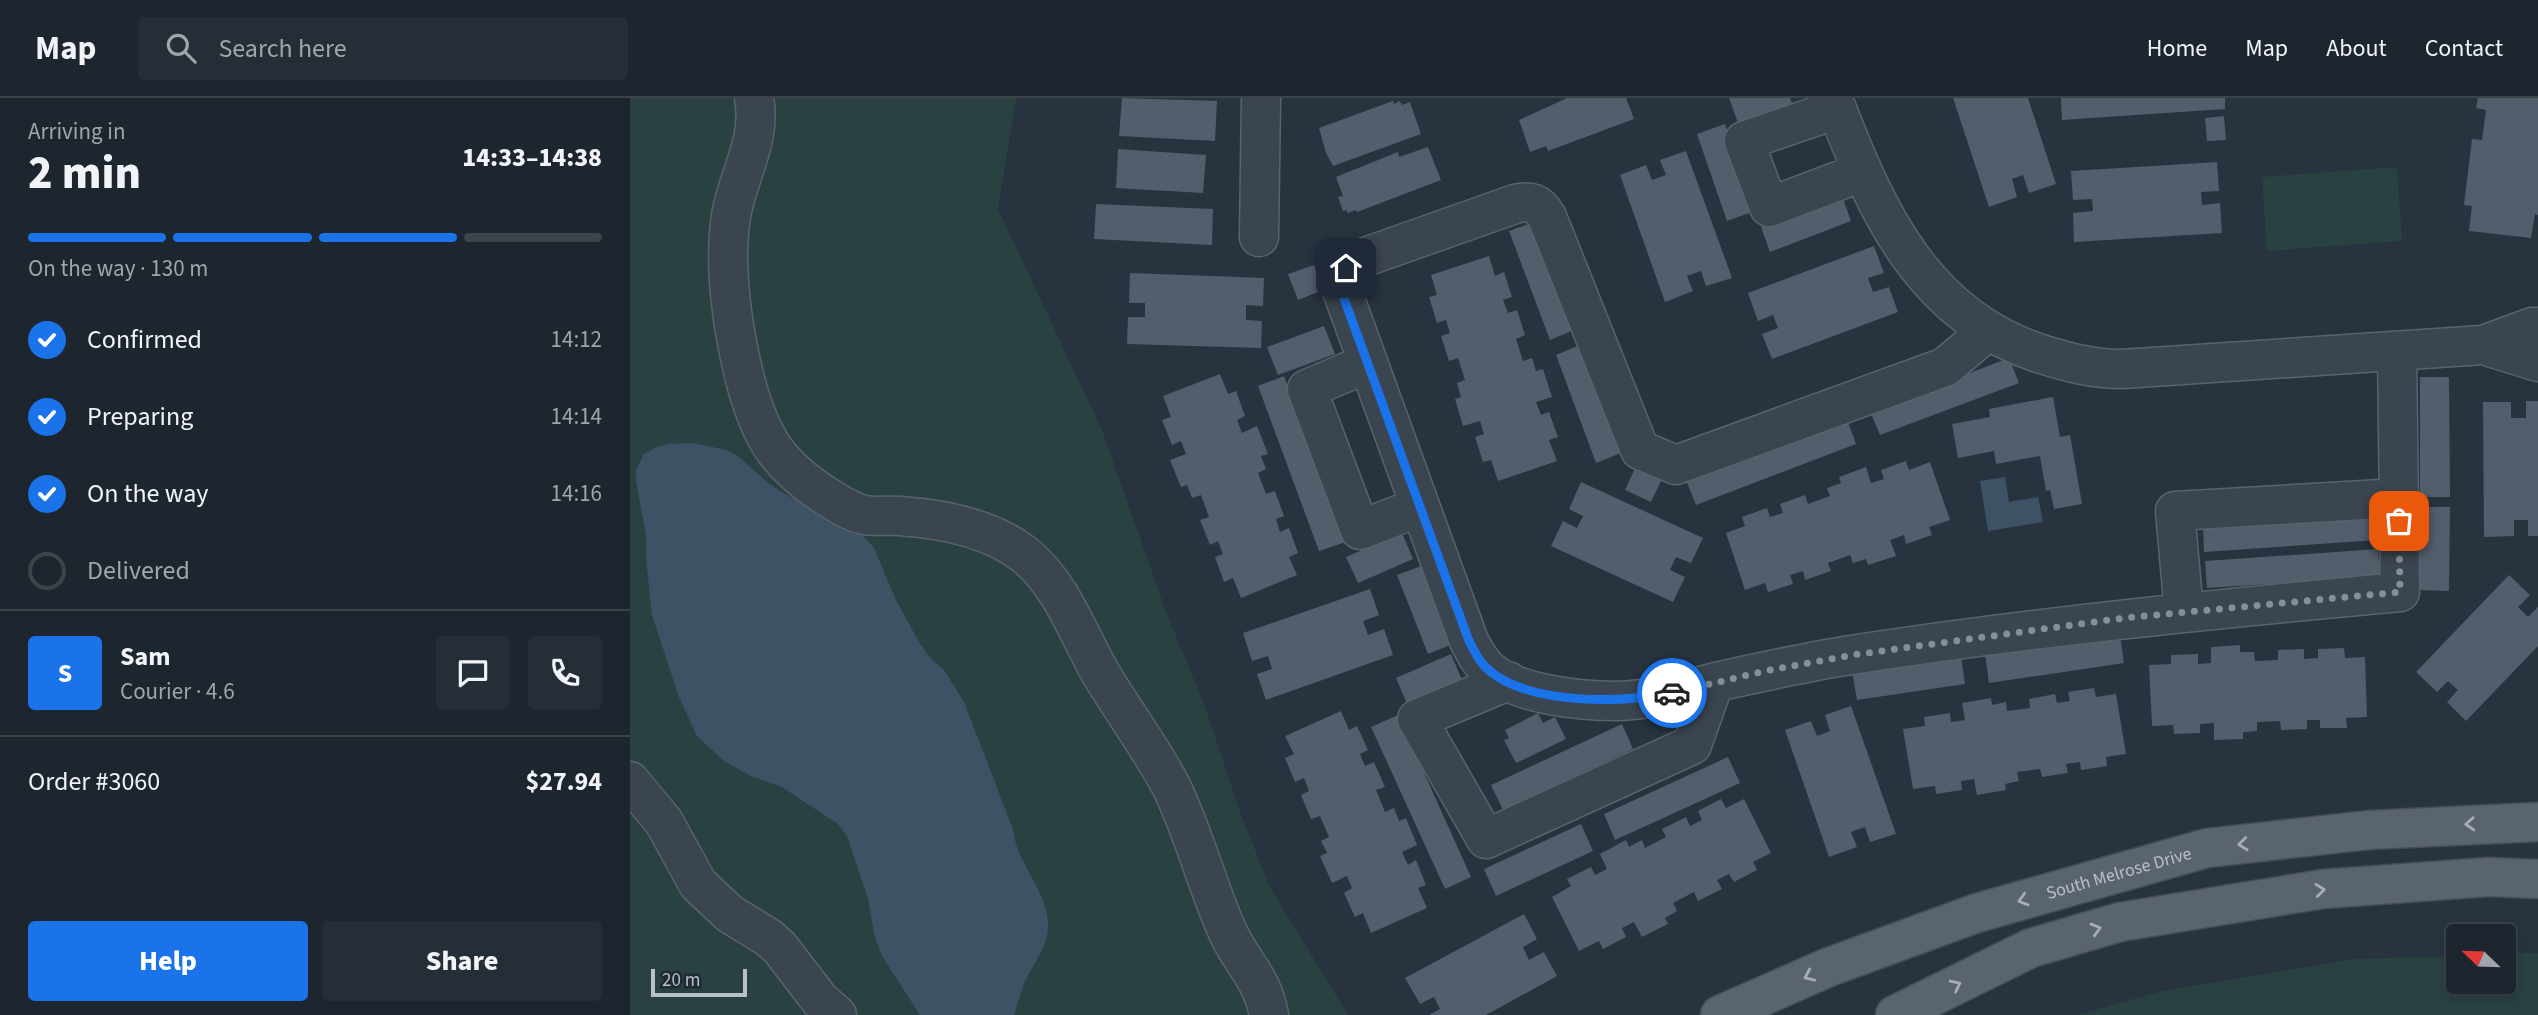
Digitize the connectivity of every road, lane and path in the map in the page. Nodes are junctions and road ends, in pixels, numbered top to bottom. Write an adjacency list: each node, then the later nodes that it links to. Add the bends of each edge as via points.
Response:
1 (754, 98): 20 (street, via 753,144 732,216 730,277 746,383 767,439 798,476 850,510 962,526 1003,541 1045,574 1171,786 1225,927 1256,975)
2 (1261, 98): 4 (street)
3 (1861, 172): 6 (street, via 1898,240 1923,274 1946,299)
4 (1259, 237)
5 (2538, 327): 7 (street)
6 (1988, 331): 8 (street, via 2067,363 2101,369); 10 (street, via 1945,367 1676,465 1640,450 1547,216 1530,201 1351,262 1340,285)
7 (2483, 345): 8 (street); 9 (street)
8 (2397, 351): 11 (street)
9 (2538, 362)
10 (1368, 363): 12 (street); 12 (street, via 1307,388 1360,530)
11 (2398, 498): 13 (street, via 2400,592); 13 (street, via 2175,511)
12 (1419, 507): 14 (street, via 1469,641 1479,660)
13 (2184, 612): 15 (street, via 1852,655)
14 (1508, 681): 15 (street, via 1561,696 1618,701); 15 (street, via 1417,719 1486,839 1692,745)
15 (1714, 683)
16 (630, 781): 19 (street, via 664,821 698,884 730,914 780,948)
17 (2538, 822): 21 (main road, South Melrose Drive, one-way to 21, via 2369,830 2207,848 1977,914 1829,967)
18 (2538, 879): 22 (main road, one-way to 18, via 2031,948 2120,922 2323,889 2488,877)
19 (836, 1015)
20 (1269, 1015)
21 (1720, 1015)
22 (1895, 1015)

